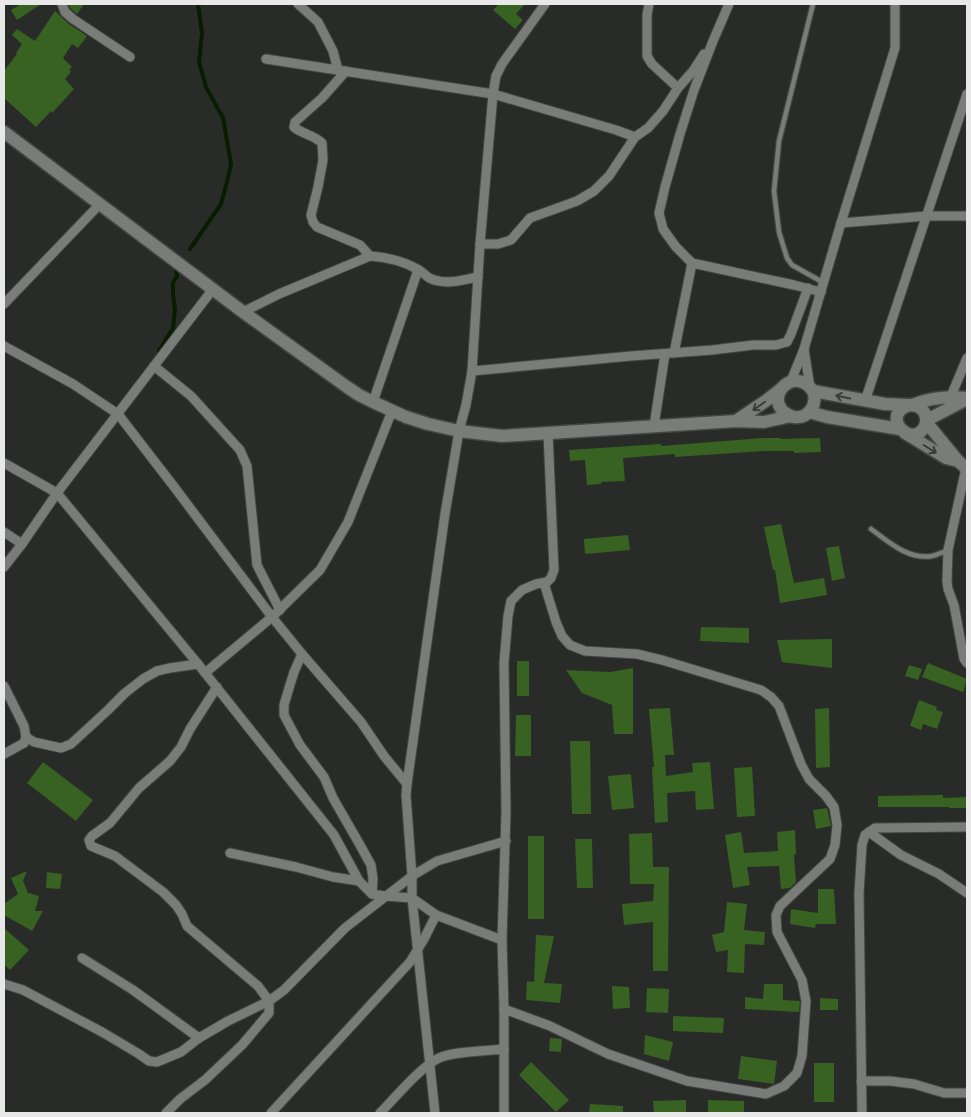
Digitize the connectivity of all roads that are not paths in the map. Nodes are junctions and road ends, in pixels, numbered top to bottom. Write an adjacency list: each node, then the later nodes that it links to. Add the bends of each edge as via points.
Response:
1 (62, 4): 9 (street, via 73,19)
2 (298, 4): 11 (street, via 318,22)
3 (649, 4): 12 (street, via 647,56)
4 (728, 4): 8 (street)
5 (813, 4): 26 (lane, via 779,141 774,191 779,232 787,258 792,265)
6 (895, 4): 20 (street, via 894,48)
7 (540, 5): 13 (street, via 502,64)
8 (713, 41): 12 (street); 23 (street, via 680,134 664,187 660,213 663,229)
9 (130, 57)
10 (266, 60): 11 (street)
11 (342, 71): 13 (street); 22 (street, via 294,127 322,143 323,160 310,215 312,222 360,246)
12 (678, 88): 16 (street, via 663,111)
13 (493, 94): 16 (street); 21 (street)
14 (967, 94): 18 (street)
15 (4, 132): 17 (main road)
16 (635, 137): 21 (street, via 609,176 594,191 577,202 530,218 511,240)
17 (99, 205): 28 (main road); 30 (street)
18 (927, 216): 19 (street); 20 (street); 42 (street)
19 (967, 216)
20 (841, 223): 26 (street)
21 (480, 244): 25 (street)
22 (370, 256): 24 (street, via 395,260); 31 (street)
23 (692, 263): 27 (street); 34 (street)
24 (418, 270): 25 (street, via 441,282); 43 (street)
25 (478, 277): 37 (street)
26 (824, 283): 29 (street)
27 (808, 288): 29 (street); 34 (street, via 792,334 786,342)
28 (213, 289): 31 (main road); 36 (street)
29 (821, 292): 33 (street)
30 (4, 304)
31 (243, 312): 43 (main road)
32 (4, 346): 47 (street, via 73,384)
33 (804, 349): 38 (street); 39 (street)
34 (669, 354): 37 (street); 51 (street)
35 (967, 358): 40 (street)
36 (154, 366): 47 (street); 64 (street, via 191,396 240,450 247,466 257,564)
37 (472, 371): 52 (street)
38 (786, 385): 39 (main road, via 798,381); 48 (main road, via 778,399 782,410); 50 (main road, one-way to 50)
39 (811, 389): 42 (main road, one-way to 39); 46 (main road, via 814,404)
40 (951, 396): 41 (main road); 44 (main road)
41 (967, 398): 49 (main road)
42 (865, 401): 44 (main road)
43 (373, 402): 45 (main road)
44 (910, 405): 49 (main road, via 924,412); 53 (main road, via 897,415)
45 (392, 411): 52 (main road); 64 (street, via 348,522 320,570)
46 (809, 412): 48 (main road, via 800,417); 53 (main road)
47 (118, 414): 57 (street); 65 (street)
48 (791, 416): 50 (main road, via 764,422)
49 (926, 421): 53 (main road, via 918,433 911,435); 56 (main road)
50 (736, 422): 51 (main road)
51 (654, 426): 54 (main road)
52 (460, 431): 54 (main road, via 502,436); 74 (street, via 445,514)
53 (902, 431): 56 (main road, one-way to 56)
54 (548, 433): 63 (street, via 554,570 551,578)
55 (4, 463): 57 (street)
56 (963, 466): 61 (street)
57 (58, 493): 60 (street); 68 (street)
58 (872, 529): 61 (lane, via 899,550 916,556 931,556)
59 (4, 532): 60 (street)
60 (22, 544): 62 (street)
61 (948, 550): 67 (street, via 946,581)
62 (4, 567)
63 (544, 582): 77 (street, via 522,590 511,601 508,616 504,663); 91 (street, via 556,622 570,645 585,651 637,654 662,660 761,690 771,697 780,706 800,764 834,807 836,845 830,859 780,906 776,915 777,932 802,980 806,1001 802,1056 797,1073 784,1086 766,1094 687,1081 608,1054 550,1026)
64 (280, 610): 65 (street)
65 (272, 617): 66 (street); 69 (street)
66 (302, 654): 74 (street, via 361,722); 82 (street, via 289,688 284,715 300,745 324,777 371,865)
67 (967, 663)
68 (198, 664): 69 (street); 72 (street, via 156,671 143,679 71,744 61,748)
69 (205, 673): 71 (street)
70 (4, 686): 72 (street, via 24,726)
71 (217, 687): 80 (street, via 334,835); 90 (street, via 170,762 139,788 110,822 88,840 91,846 115,856 163,892 176,905 187,926 258,986)
72 (26, 737): 73 (street, via 24,743)
73 (4, 754)
74 (407, 784): 79 (street)
75 (967, 827): 76 (street, via 875,828)
76 (869, 832): 81 (street); 95 (street, via 862,845 859,893)
77 (506, 841): 79 (street, via 437,861); 86 (street)
78 (230, 853): 80 (street)
79 (412, 876): 83 (street); 84 (street)
80 (359, 881): 82 (street)
81 (967, 893)
82 (372, 894): 83 (street)
83 (385, 896): 84 (street); 90 (street, via 345,928)
84 (412, 898): 85 (street); 87 (street)
85 (436, 915): 86 (street); 87 (street)
86 (502, 940): 91 (street)
87 (418, 950): 94 (street); 98 (street)
88 (82, 958): 92 (street)
89 (4, 984): 92 (street, via 56,1007 149,1061 157,1062 181,1052)
90 (269, 1001): 92 (street); 97 (street, via 269,1013 242,1045)
91 (504, 1009): 93 (street)
92 (199, 1038)
93 (504, 1049): 94 (street, via 449,1054); 101 (street)
94 (429, 1065): 99 (street); 100 (street)
95 (861, 1081): 96 (street, via 890,1081 944,1093); 102 (street)
96 (967, 1093)
97 (166, 1113)
98 (271, 1113)
99 (380, 1113)
100 (435, 1113)
101 (504, 1113)
102 (862, 1113)

